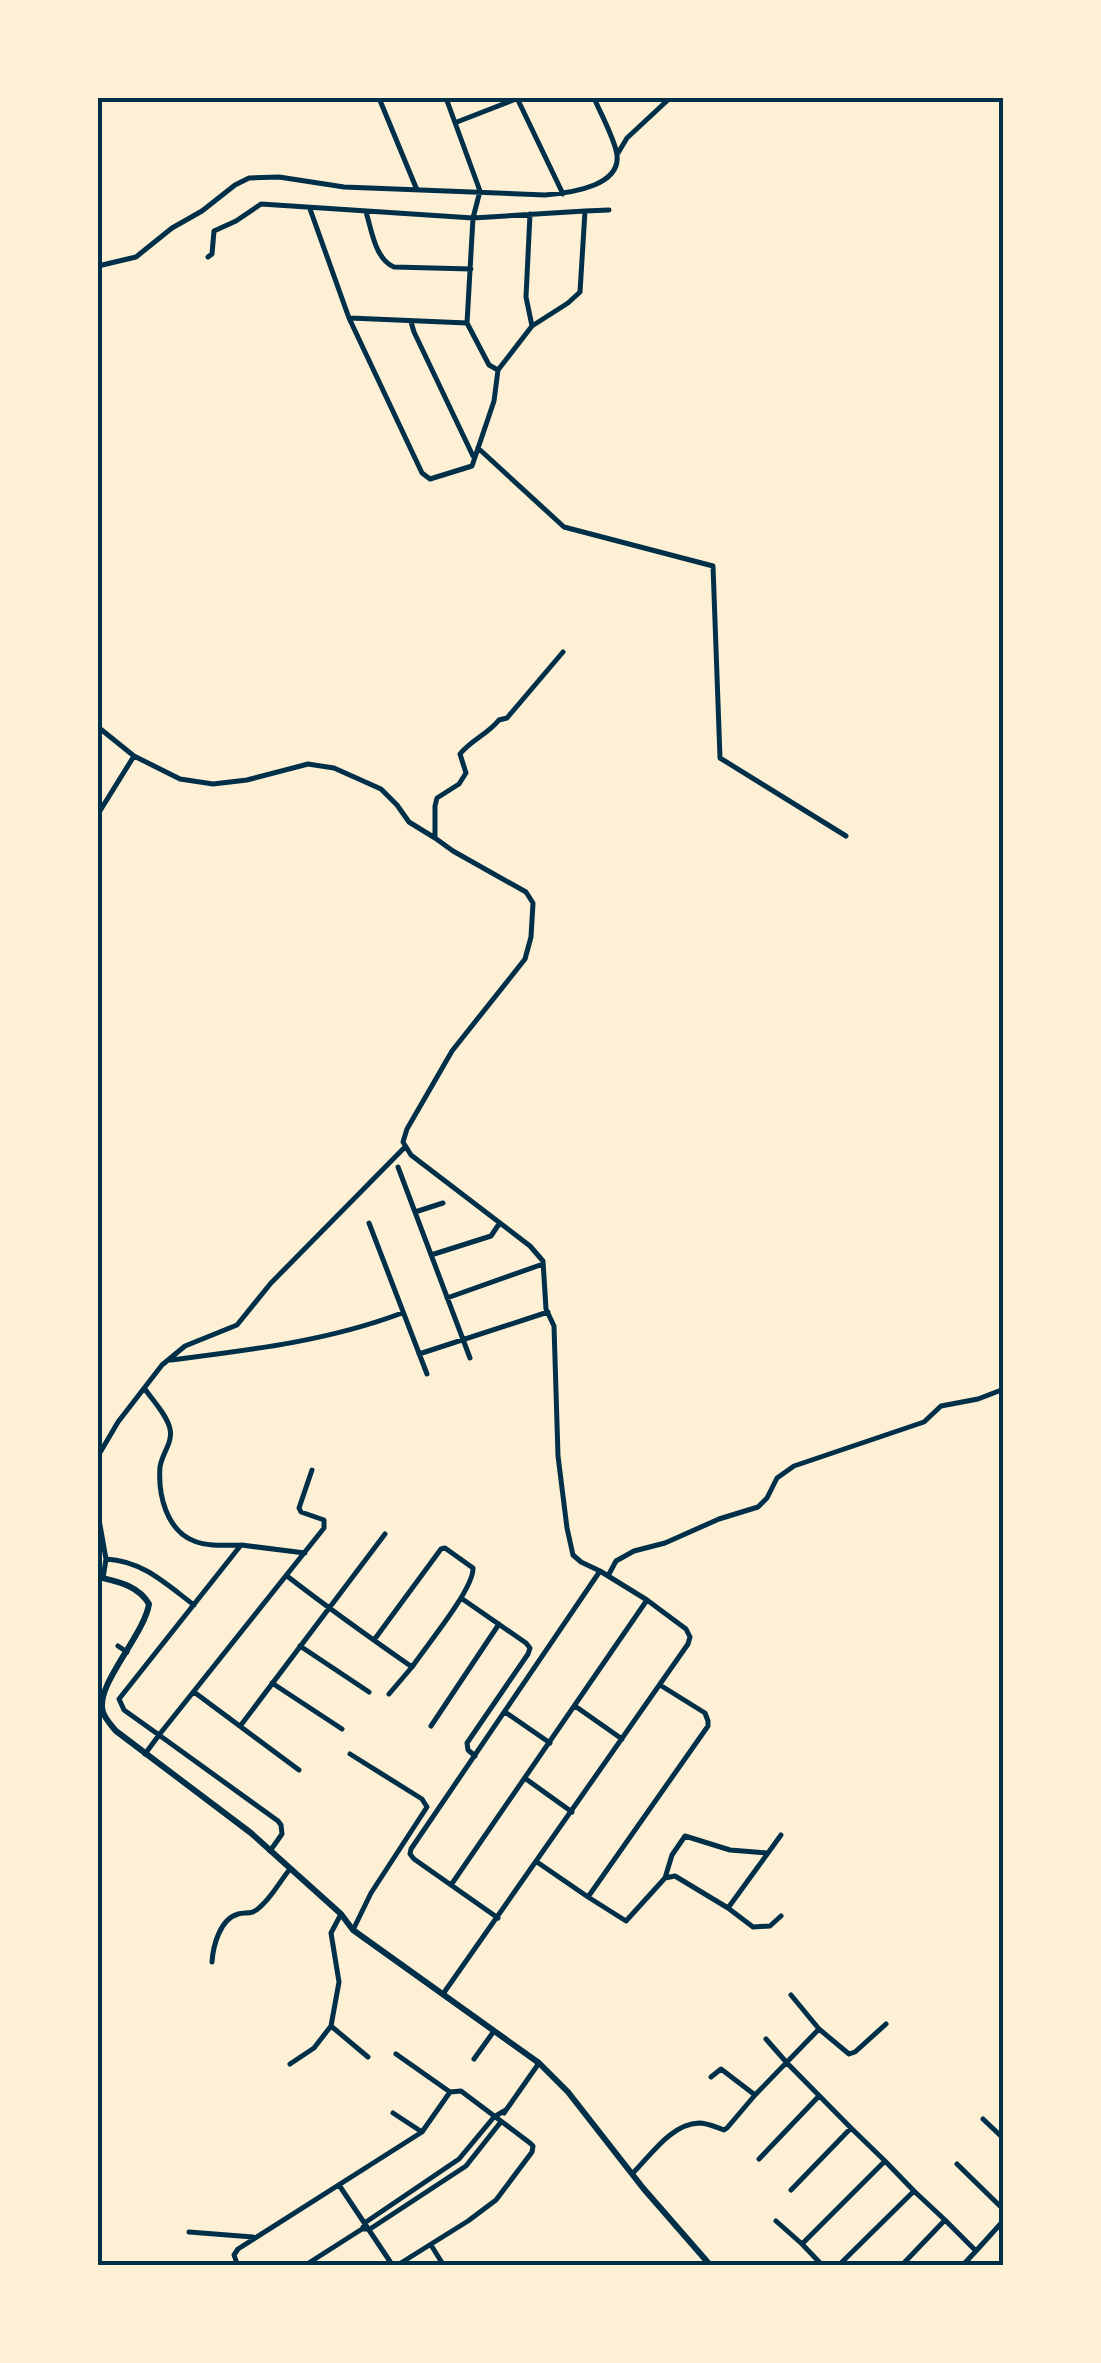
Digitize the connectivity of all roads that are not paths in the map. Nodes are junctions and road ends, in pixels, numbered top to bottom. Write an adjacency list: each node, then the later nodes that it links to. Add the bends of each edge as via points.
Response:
1 (380, 98): 8 (street)
2 (446, 98): 6 (street)
3 (518, 98): 6 (street); 10 (street)
4 (594, 98): 7 (street)
5 (670, 98): 7 (street)
6 (456, 122): 9 (street)
7 (618, 153): 10 (street, via 609,178)
8 (417, 190): 9 (street); 18 (street, via 249,178 136,257)
9 (480, 191): 10 (street); 15 (street)
10 (563, 194)
11 (310, 209): 14 (street); 17 (street, via 261,204 214,231); 20 (street)
12 (610, 210): 13 (street)
13 (586, 211): 16 (street); 23 (street, via 580,292)
14 (366, 212): 15 (street); 19 (street, via 386,264)
15 (474, 214): 16 (street); 19 (street)
16 (530, 214): 23 (street, via 526,296)
17 (208, 257)
18 (98, 266)
19 (471, 269): 22 (street)
20 (348, 318): 21 (street); 26 (street, via 422,474 438,478 472,466)
21 (412, 322): 22 (street); 26 (street)
22 (467, 323): 24 (street)
23 (532, 326): 24 (street)
24 (498, 370): 25 (street)
25 (478, 448): 26 (street); 31 (street, via 564,527 714,566 720,758)
26 (475, 458)
27 (563, 652): 32 (street, via 507,718 460,754 466,772 437,798)
28 (98, 726): 29 (street)
29 (134, 756): 30 (street); 32 (street, via 180,779 213,784 308,764 334,768 381,789 409,822)
30 (98, 814)
31 (846, 836)
32 (435, 838): 33 (street, via 526,892 533,904 530,937 525,959 443,1066 407,1129)
33 (405, 1148): 38 (street); 47 (street, via 236,1325)
34 (398, 1167): 36 (street)
35 (443, 1202): 36 (street)
36 (415, 1212): 39 (street)
37 (369, 1223): 43 (street)
38 (499, 1223): 39 (street, via 490,1236); 40 (street)
39 (431, 1255): 41 (street)
40 (544, 1264): 41 (street); 42 (street)
41 (447, 1298): 44 (street)
42 (548, 1312): 44 (street); 58 (street, via 571,1550)
43 (402, 1313): 45 (street); 47 (street, via 308,1341)
44 (463, 1340): 45 (street); 46 (street)
45 (419, 1354): 48 (street)
46 (470, 1358)
47 (168, 1360): 50 (street)
48 (426, 1374)
49 (1004, 1389): 60 (street, via 942,1406 924,1422 794,1466 758,1506 634,1551 616,1561)
50 (144, 1390): 51 (street); 55 (street, via 170,1426 160,1467 167,1514 192,1540)
51 (98, 1456)
52 (312, 1470): 56 (street, via 299,1508 326,1525)
53 (98, 1514): 57 (street)
54 (384, 1534): 65 (street)
55 (241, 1545): 56 (street); 64 (street)
56 (306, 1553): 59 (street)
57 (106, 1558): 61 (street); 64 (street, via 154,1574)
58 (600, 1572): 60 (street); 78 (street)
59 (287, 1576): 65 (street); 74 (street)
60 (608, 1576): 63 (street)
61 (100, 1578): 70 (street, via 129,1585 149,1604)
62 (461, 1598): 66 (street); 67 (street, via 473,1568 443,1548); 71 (street)
63 (647, 1600): 73 (street, via 690,1637); 77 (street)
64 (194, 1605): 82 (street, via 120,1699 124,1710)
65 (328, 1608): 67 (street); 69 (street)
66 (499, 1624): 80 (street); 87 (street, via 530,1648 467,1743)
67 (374, 1640): 71 (street)
68 (118, 1646): 70 (street)
69 (300, 1646): 72 (street); 75 (street)
70 (126, 1652): 85 (street, via 103,1694 102,1711)
71 (412, 1667): 76 (street)
72 (272, 1683): 79 (street); 81 (street)
73 (660, 1685): 83 (street); 98 (street, via 705,1713 708,1726)
74 (194, 1692): 79 (street); 82 (street)
75 (369, 1692)
76 (389, 1694)
77 (575, 1706): 83 (street); 84 (street)
78 (505, 1712): 84 (street); 87 (street)
79 (241, 1725): 88 (street)
80 (431, 1726)
81 (342, 1729)
82 (159, 1735): 85 (street); 92 (street, via 278,1821 282,1834)
83 (623, 1739): 90 (street)
84 (550, 1743): 89 (street)
85 (146, 1754): 92 (street)
86 (350, 1754): 103 (street, via 427,1807)
87 (475, 1756): 97 (street, via 410,1852)
88 (299, 1770)
89 (524, 1779): 90 (street); 97 (street)
90 (572, 1812): 94 (street)
91 (781, 1835): 93 (street)
92 (270, 1851): 95 (street)
93 (769, 1853): 96 (street, via 685,1836); 99 (street)
94 (537, 1862): 98 (street); 102 (street)
95 (290, 1868): 100 (street); 104 (street, via 258,1910 228,1921 215,1940)
96 (666, 1878): 98 (street, via 624,1921); 99 (street, via 682,1879)
97 (450, 1884): 102 (street)
98 (588, 1897)
99 (728, 1908): 101 (street, via 753,1927 770,1926)
100 (341, 1914): 103 (street); 108 (street, via 332,1934 339,1982)
101 (781, 1916)
102 (498, 1918): 105 (street)
103 (353, 1930): 105 (street)
104 (212, 1962)
105 (443, 1995): 110 (street)
106 (791, 1996): 109 (street)
107 (886, 2024): 109 (street, via 849,2054)
108 (331, 2026): 113 (street); 117 (street)
109 (820, 2029): 116 (street)
110 (494, 2031): 114 (street); 115 (street)
111 (766, 2039): 116 (street)
112 (396, 2054): 119 (street)
113 (368, 2057)
114 (474, 2059)
115 (539, 2063): 122 (street); 135 (street)
116 (786, 2063): 120 (street); 121 (street)
117 (290, 2064)
118 (712, 2077): 120 (street, via 721,2068)
119 (450, 2092): 124 (street, via 460,2091); 128 (street)
120 (755, 2094): 135 (street, via 724,2130 704,2123 679,2128)
121 (819, 2096): 127 (street); 131 (street)
122 (504, 2111): 124 (street); 126 (street)
123 (393, 2113): 128 (street)
124 (494, 2117): 126 (street); 130 (street)
125 (983, 2119): 129 (street)
126 (501, 2122): 134 (street); 149 (street, via 530,2142 532,2152 496,2200)
127 (851, 2128): 132 (street); 138 (street)
128 (422, 2132): 136 (street)
129 (1004, 2139)
130 (458, 2158): 134 (street); 137 (street)
131 (759, 2159)
132 (885, 2161): 139 (street); 148 (street)
133 (957, 2164): 141 (street)
134 (466, 2166): 140 (street)
135 (633, 2173): 155 (street)
136 (339, 2184): 145 (street); 147 (street)
137 (415, 2189): 140 (street); 145 (street)
138 (792, 2190)
139 (914, 2190): 142 (street); 157 (street)
140 (420, 2196): 145 (street)
141 (1004, 2210)
142 (945, 2220): 150 (street); 158 (street)
143 (1004, 2220): 150 (street)
144 (776, 2221): 148 (street)
145 (366, 2227): 152 (street); 153 (street)
146 (189, 2232): 147 (street)
147 (256, 2237): 151 (street, via 234,2255)
148 (802, 2244): 156 (street)
149 (431, 2245): 153 (street); 154 (street)
150 (976, 2251): 159 (street)
151 (238, 2266)
152 (304, 2266)
153 (394, 2266)
154 (444, 2266)
155 (711, 2266)
156 (824, 2266)
157 (838, 2266)
158 (901, 2266)
159 (962, 2266)

